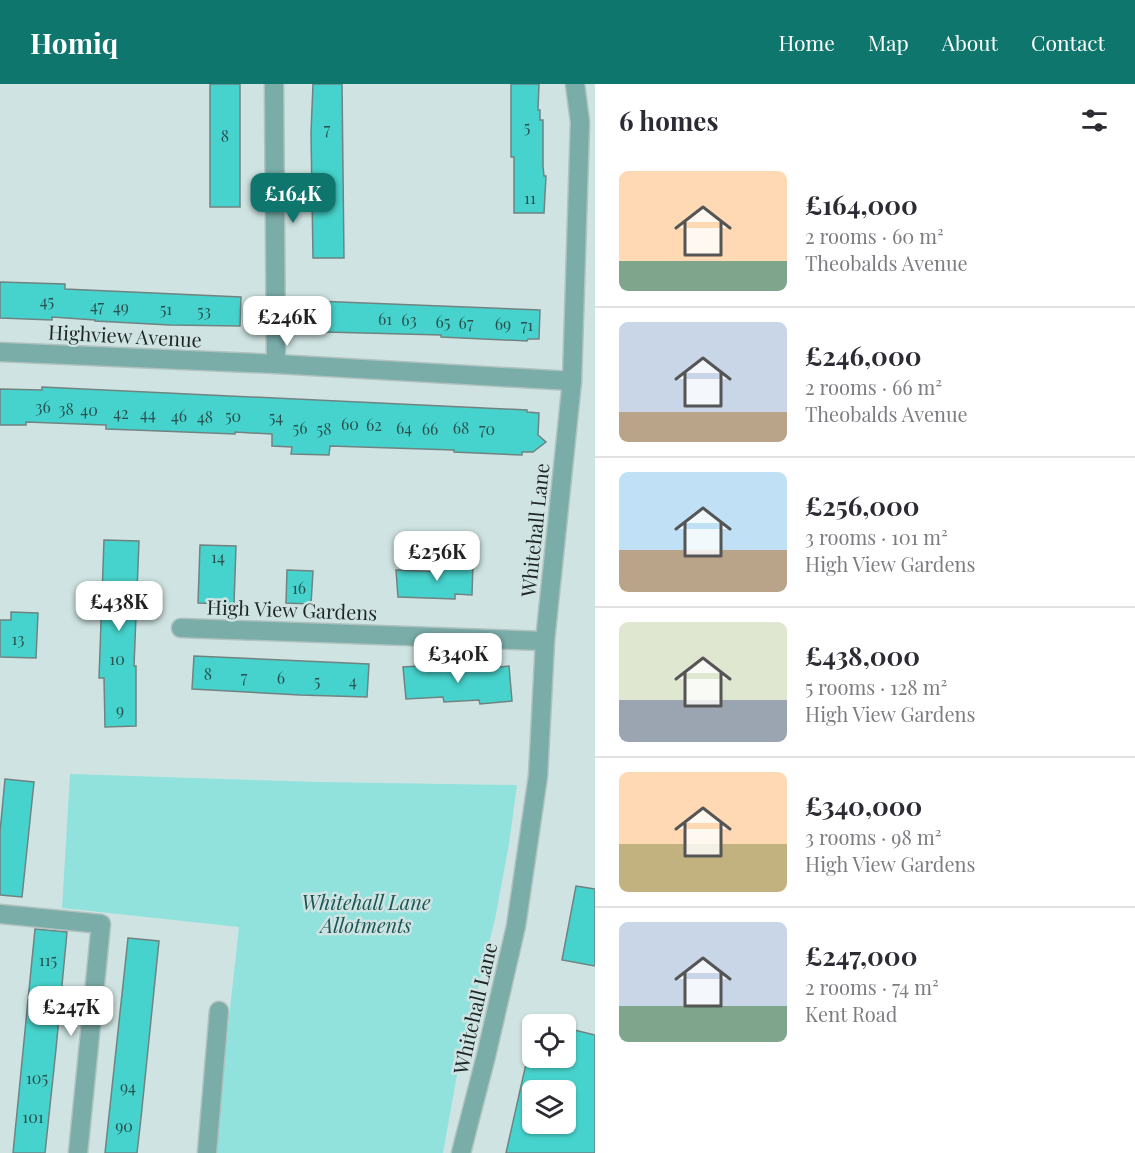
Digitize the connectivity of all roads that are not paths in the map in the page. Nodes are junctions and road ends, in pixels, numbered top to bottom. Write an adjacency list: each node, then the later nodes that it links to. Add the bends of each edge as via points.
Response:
1 (274, 84): 4 (street)
2 (575, 84): 5 (street, Whitehall Lane, via 580,122)
3 (0, 352): 4 (street, Highview Avenue)
4 (276, 364): 5 (street, Highview Avenue)
5 (572, 381): 7 (street, Whitehall Lane)
6 (182, 628): 7 (street, High View Gardens)
7 (545, 641): 12 (street, Whitehall Lane, via 538,776 516,926)
8 (0, 914): 10 (street, via 100,924)
9 (219, 1011): 11 (street)
10 (78, 1153)
11 (207, 1153)
12 (461, 1153)

